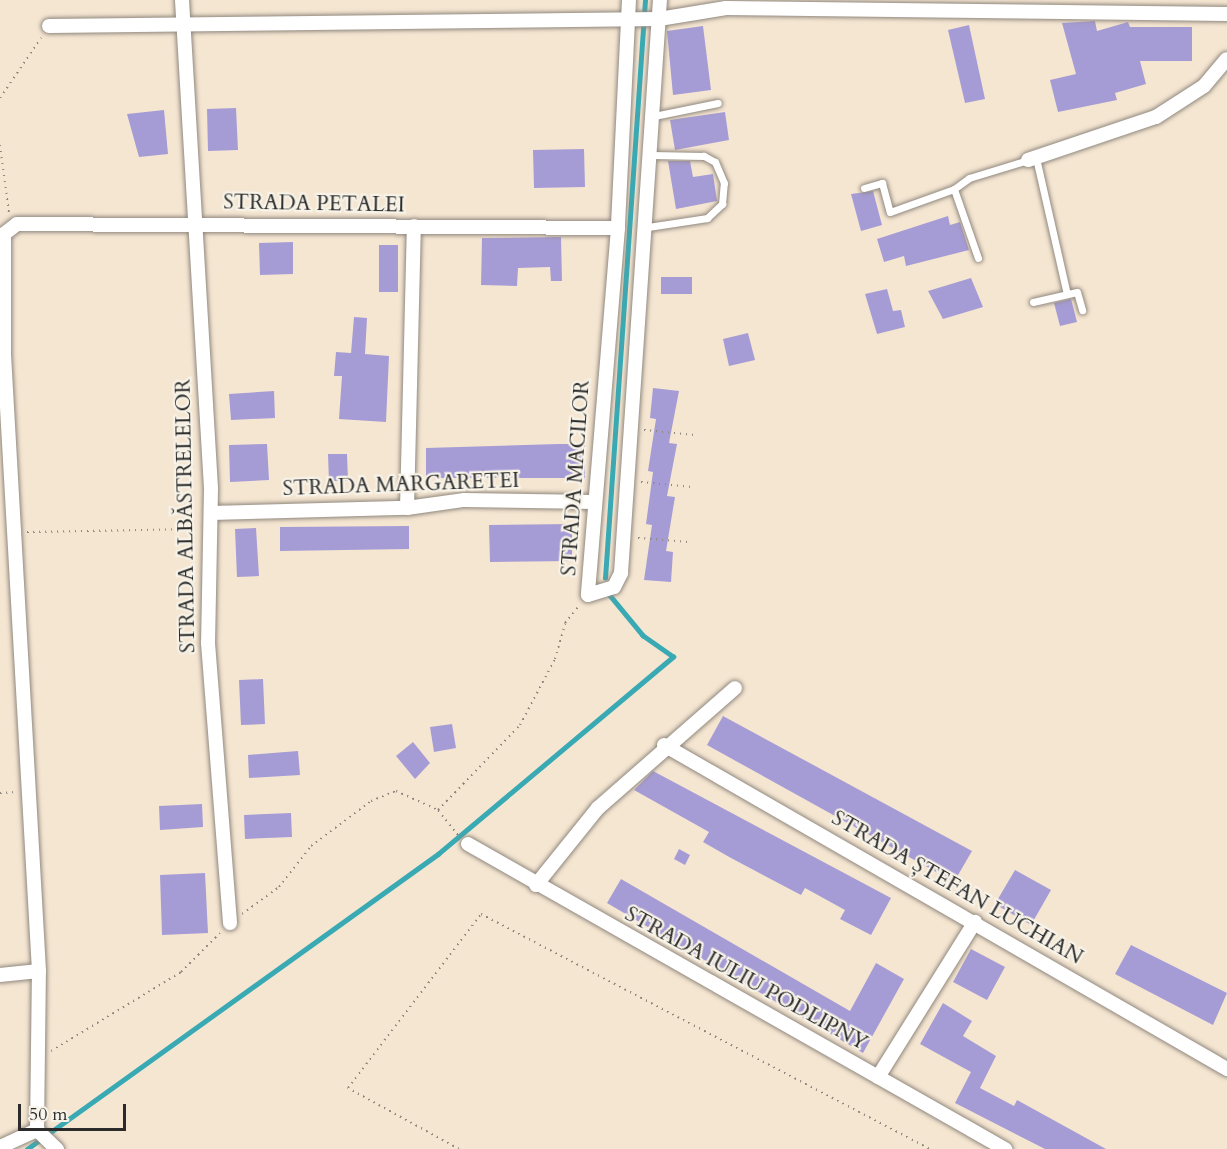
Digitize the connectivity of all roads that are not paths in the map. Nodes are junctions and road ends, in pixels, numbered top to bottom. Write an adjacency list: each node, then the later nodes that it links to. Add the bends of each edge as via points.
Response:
1 (182, 0): 8 (street, STRADA ALBĂSTRELELOR)
2 (629, 0): 6 (street, STRADA MACILOR)
3 (660, 0): 7 (street, STRADA MACILOR)
4 (901, 4): 5 (street); 7 (street, via 726,8)
5 (1227, 14)
6 (632, 19): 7 (street); 8 (street); 20 (street, STRADA MACILOR)
7 (656, 19): 12 (street, STRADA MACILOR)
8 (183, 21): 9 (street); 17 (street, STRADA ALBĂSTRELELOR)
9 (49, 26)
10 (1227, 59): 14 (street, via 1204,86 1156,117)
11 (718, 103): 12 (lane)
12 (654, 116): 13 (street, STRADA MACILOR)
13 (651, 155): 19 (street, STRADA MACILOR); 19 (lane, via 704,156 715,162 724,183 722,204 707,218)
14 (1032, 159): 16 (lane, via 969,178); 22 (lane)
15 (864, 188): 16 (lane, via 882,183 890,212)
16 (954, 189): 21 (lane)
17 (192, 224): 18 (street, STRADA PETALEI); 25 (street, STRADA PETALEI, via 10,228 3,252); 28 (street, STRADA ALBĂSTRELELOR)
18 (414, 226): 20 (street, STRADA PETALEI); 27 (street)
19 (648, 227): 26 (street, STRADA MACILOR, via 620,579 614,586 588,595)
20 (618, 228): 26 (street, STRADA MACILOR)
21 (978, 258)
22 (1067, 294): 23 (lane); 24 (lane, via 1077,292)
23 (1033, 302)
24 (1082, 310)
25 (2, 355): 35 (street)
26 (593, 502): 27 (street, STRADA MARGARETEI, via 464,500)
27 (407, 508): 28 (street, STRADA MARGARETEI)
28 (211, 520): 33 (street, STRADA ALBĂSTRELELOR, via 208,643)
29 (735, 688): 30 (street)
30 (664, 745): 32 (street, via 598,808); 34 (street, STRADA ȘTEFAN LUCHIAN)
31 (468, 844): 32 (street, STRADA IULIU PODLIPNY)
32 (536, 885): 38 (street, STRADA IULIU PODLIPNY)
33 (230, 922)
34 (975, 922): 37 (street, STRADA ȘTEFAN LUCHIAN); 38 (street)
35 (39, 971): 36 (street); 39 (street)
36 (0, 975)
37 (1227, 1069)
38 (878, 1077): 42 (street, STRADA IULIU PODLIPNY)
39 (37, 1131): 40 (street); 41 (street)
40 (0, 1147)
41 (57, 1149)
42 (1005, 1149)

